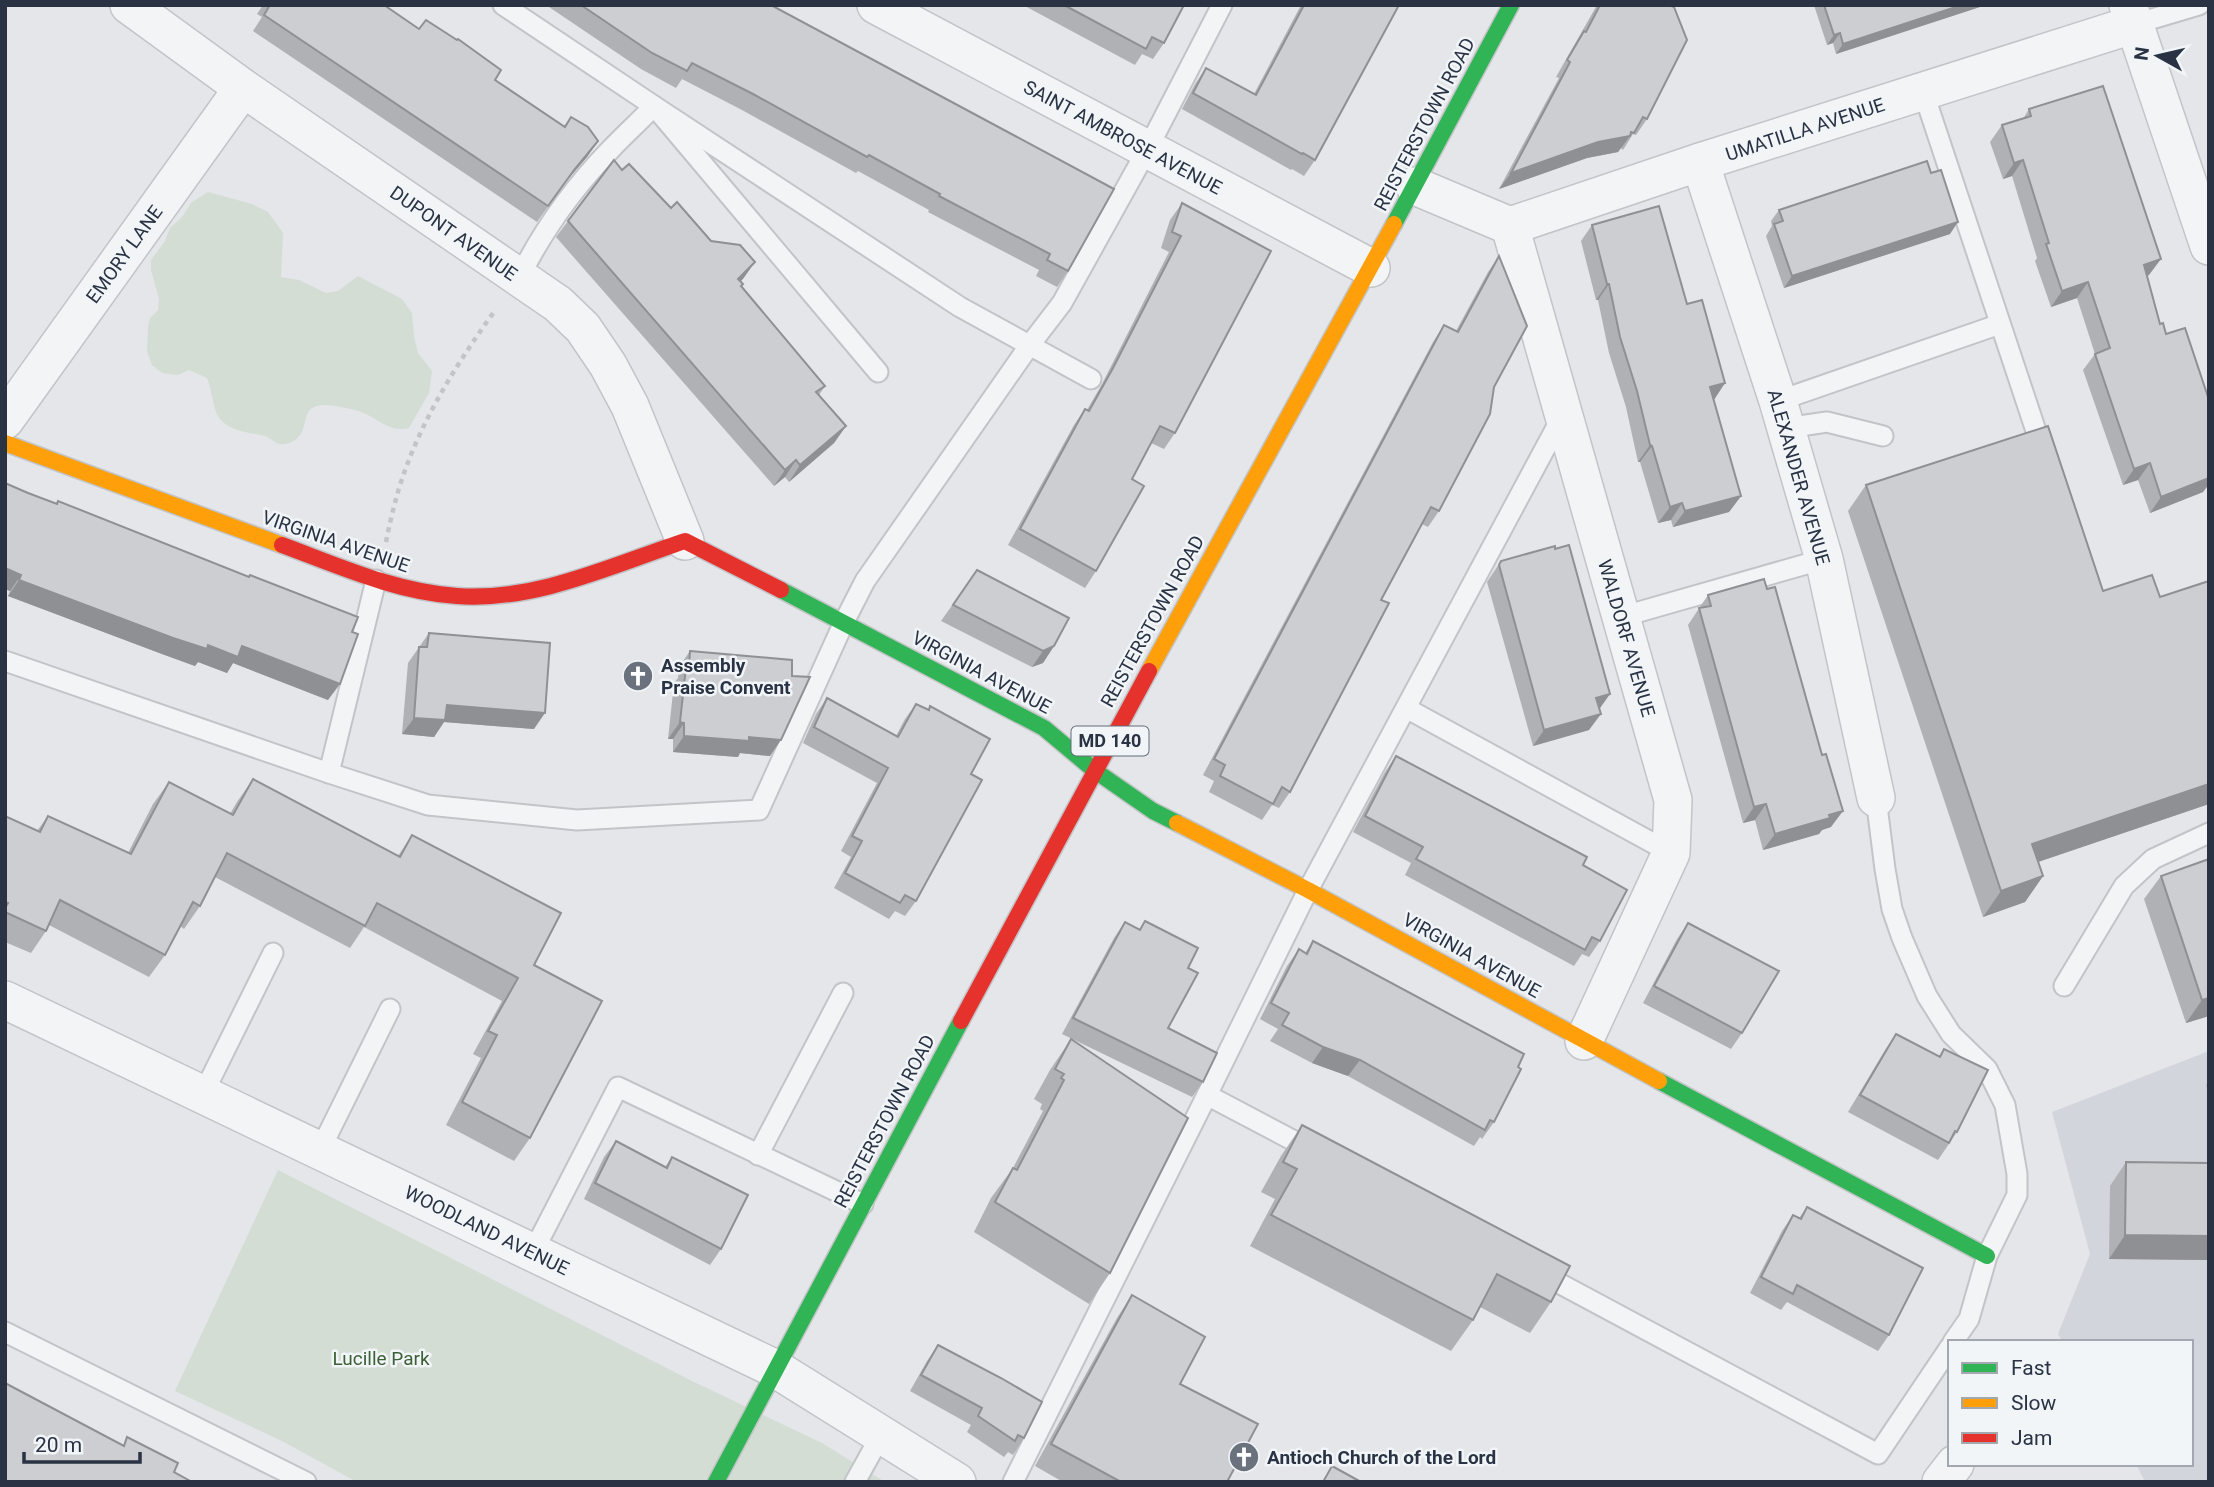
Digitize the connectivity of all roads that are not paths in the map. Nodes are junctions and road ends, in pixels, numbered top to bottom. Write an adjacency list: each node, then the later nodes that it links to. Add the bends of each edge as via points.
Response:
1 (129, 5): 8 (street, DUPONT AVENUE)
2 (503, 5): 10 (lane)
3 (876, 5): 11 (street, SAINT AMBROSE AVENUE)
4 (1222, 5): 11 (lane)
5 (1511, 5): 13 (street, REISTERSTOWN ROAD / MD 140)
6 (2199, 5): 7 (lane, UMATILLA AVENUE)
7 (2132, 15): 9 (street, UMATILLA AVENUE); 15 (street)
8 (243, 88): 17 (street, DUPONT AVENUE); 24 (street, EMORY LANE)
9 (1923, 91): 12 (street, UMATILLA AVENUE); 18 (lane)
10 (654, 107): 17 (lane, via 566,201); 19 (lane, via 960,307); 20 (lane)
11 (1147, 150): 16 (street, SAINT AMBROSE AVENUE); 19 (lane, via 1062,303)
12 (1700, 162): 14 (street, UMATILLA AVENUE); 23 (street, ALEXANDER AVENUE)
13 (1415, 186): 14 (street); 16 (street, REISTERSTOWN ROAD / MD 140)
14 (1510, 226): 22 (street, WALDORF AVENUE)
15 (2209, 246)
16 (1371, 268): 35 (street, REISTERSTOWN ROAD / MD 140)
17 (519, 278): 28 (street, DUPONT AVENUE, via 558,304 583,328 608,365 630,406)
18 (2000, 324): 23 (lane); 27 (lane)
19 (1029, 346): 21 (lane); 32 (lane, via 865,581)
20 (878, 372)
21 (1091, 379)
22 (1563, 414): 31 (street, WALDORF AVENUE); 34 (lane)
23 (1782, 414): 25 (lane); 29 (street, ALEXANDER AVENUE)
24 (5, 420)
25 (1883, 436)
26 (5, 443): 30 (street, VIRGINIA AVENUE)
27 (2048, 470)
28 (685, 541): 30 (street, VIRGINIA AVENUE, via 508,594 429,594); 32 (street, VIRGINIA AVENUE)
29 (1824, 559): 31 (lane); 37 (street, ALEXANDER AVENUE)
30 (376, 580): 36 (lane)
31 (1621, 617): 39 (street, WALDORF AVENUE, via 1673,800)
32 (844, 622): 35 (street, VIRGINIA AVENUE, via 1044,728); 36 (lane, via 759,810 576,820 428,805)
33 (5, 661): 36 (lane)
34 (1406, 708): 39 (lane); 40 (lane)
35 (1094, 770): 40 (street, VIRGINIA AVENUE, via 1153,811); 52 (street, REISTERSTOWN ROAD / MD 140)
36 (329, 773)
37 (1876, 798): 54 (lane, via 1887,883 1902,938 1927,996 1951,1034 1987,1069 2005,1105 2017,1195)
38 (2209, 833): 42 (lane, via 2153,859 2124,886)
39 (1671, 853): 46 (street, WALDORF AVENUE)
40 (1308, 890): 46 (street, VIRGINIA AVENUE); 48 (lane)
41 (273, 953): 47 (lane)
42 (2064, 986)
43 (843, 993): 50 (lane)
44 (5, 1000): 47 (street, WOODLAND AVENUE)
45 (390, 1009): 49 (lane)
46 (1584, 1041): 54 (street, VIRGINIA AVENUE)
47 (203, 1094): 49 (street, WOODLAND AVENUE)
48 (1208, 1094): 51 (lane); 66 (lane)
49 (320, 1150): 53 (street, WOODLAND AVENUE)
50 (758, 1154): 52 (lane); 53 (lane, via 618,1087)
51 (1329, 1160)
52 (863, 1204): 59 (street, REISTERSTOWN ROAD / MD 140)
53 (533, 1252): 59 (street, WOODLAND AVENUE)
54 (1987, 1256): 57 (lane, via 1969,1319)
55 (1524, 1265): 58 (lane, via 1878,1454)
56 (5, 1332): 62 (lane)
57 (1954, 1340)
58 (1948, 1350)
59 (776, 1369): 60 (street, WOODLAND AVENUE); 63 (street, REISTERSTOWN ROAD / MD 140)
60 (881, 1434): 64 (lane); 65 (street, WOODLAND AVENUE)
61 (1953, 1466): 67 (street)
62 (306, 1482)
63 (716, 1482)
64 (855, 1482)
65 (957, 1482)
66 (1013, 1482)
67 (1941, 1482)

